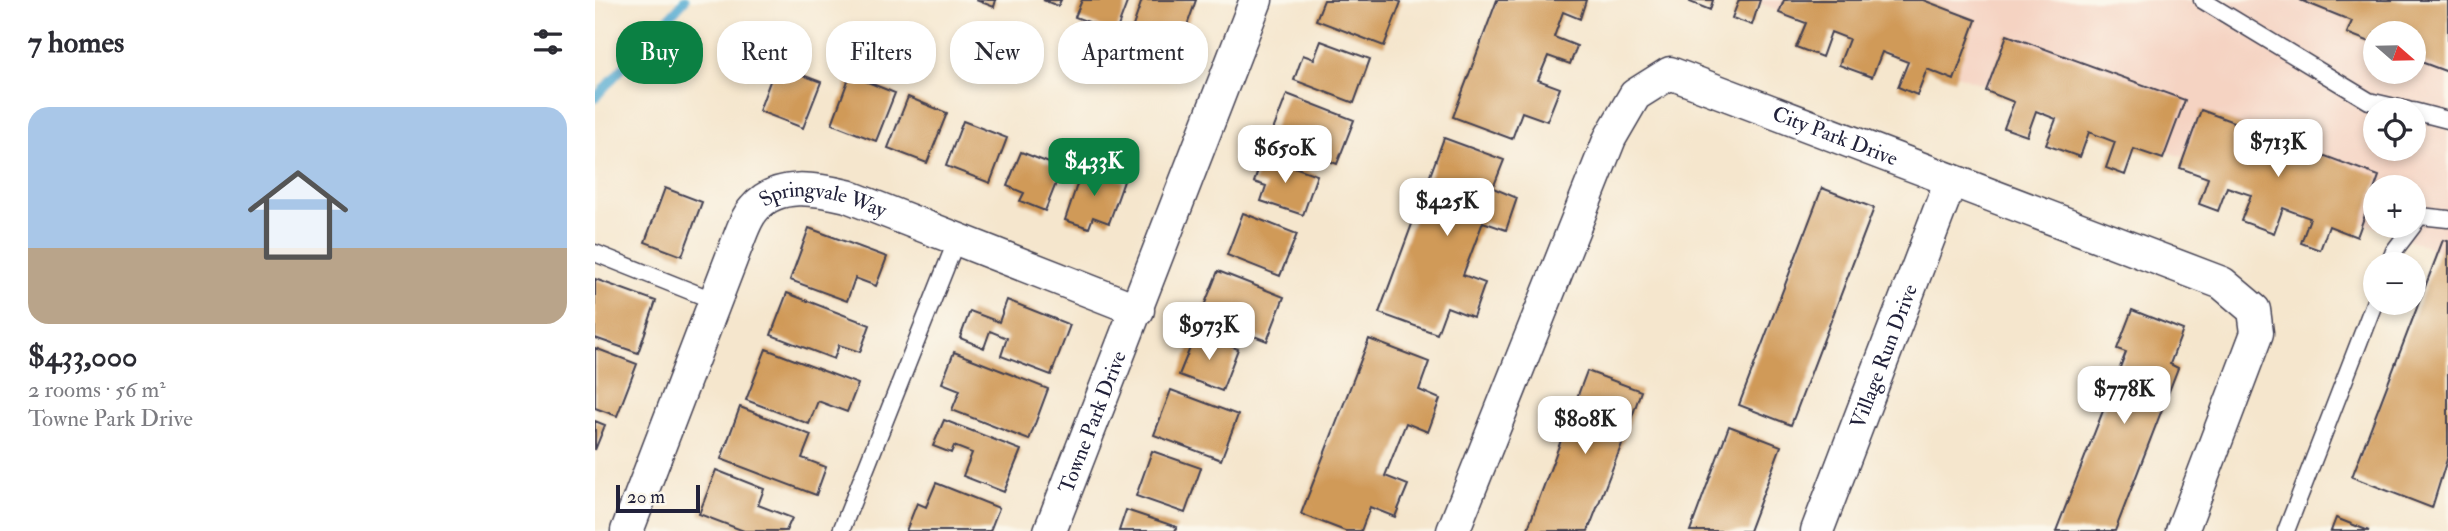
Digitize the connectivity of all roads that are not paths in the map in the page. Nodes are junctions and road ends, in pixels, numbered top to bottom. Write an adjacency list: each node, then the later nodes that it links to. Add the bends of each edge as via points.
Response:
1 (1256, 0): 12 (street, Towne Park Drive)
2 (2202, 0): 3 (lane)
3 (2364, 98)
4 (2426, 115): 5 (lane)
5 (2448, 120)
6 (1951, 180): 17 (street, City Park Drive, via 1670,73 1635,95 1610,138); 18 (street, Village Run Drive); 19 (street, City Park Drive, via 2222,283 2254,310 2257,333)
7 (2426, 217): 8 (lane)
8 (2448, 219)
9 (957, 239): 11 (street, Springvale Way, via 847,196 809,188 776,194 754,209); 12 (street, Springvale Way); 15 (lane)
10 (595, 253): 11 (lane)
11 (715, 301): 14 (street, Springvale Way)
12 (1138, 310): 16 (street, Towne Park Drive)
13 (2370, 315): 20 (lane)
14 (627, 531)
15 (841, 531)
16 (1050, 531)
17 (1453, 531)
18 (1817, 531)
19 (2182, 531)
20 (2286, 531)

